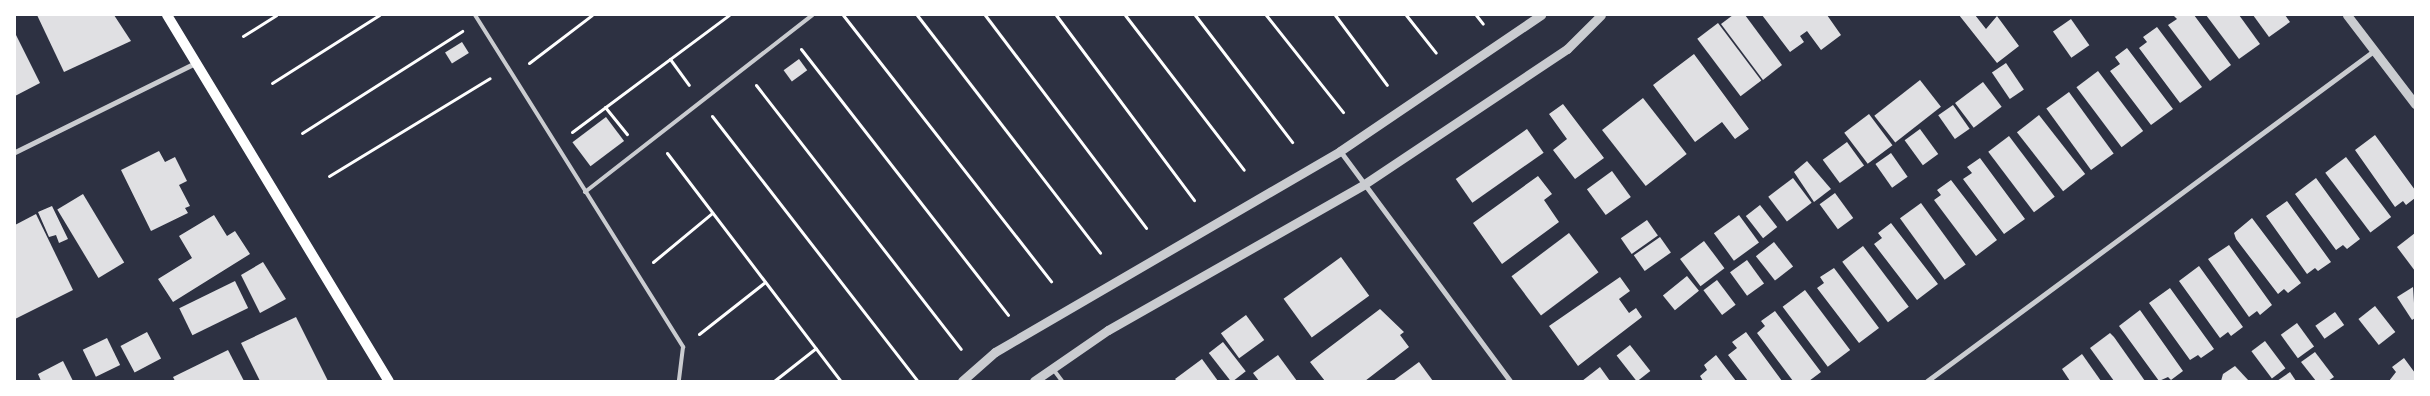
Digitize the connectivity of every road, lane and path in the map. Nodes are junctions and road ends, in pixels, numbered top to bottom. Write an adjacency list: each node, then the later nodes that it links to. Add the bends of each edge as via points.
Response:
1 (167, 15): 28 (main road)
2 (276, 15): 24 (path)
3 (380, 15): 32 (path)
4 (475, 15): 21 (lane)
5 (592, 15): 31 (path)
6 (728, 15): 27 (path)
7 (812, 15): 23 (lane)
8 (843, 15): 54 (path)
9 (917, 15): 52 (path)
10 (985, 15): 51 (path)
11 (1056, 15): 49 (path)
12 (1125, 15): 45 (path)
13 (1195, 15): 40 (path)
14 (1266, 15): 37 (path)
15 (1335, 15): 33 (path)
16 (1406, 15): 26 (path)
17 (1476, 15): 22 (path)
18 (1541, 15): 43 (street)
19 (1601, 15): 47 (street, via 1566,50)
20 (2347, 15): 25 (street)
21 (478, 21): 29 (lane); 38 (path)
22 (1483, 24)
23 (789, 33): 30 (lane); 56 (path)
24 (243, 36)
25 (2374, 50): 35 (street); 70 (street)
26 (1436, 53)
27 (670, 59): 34 (path); 36 (path)
28 (196, 62): 44 (street); 62 (main road)
29 (507, 68): 31 (lane); 46 (path)
30 (744, 69): 34 (lane); 59 (path)
31 (512, 75): 41 (lane)
32 (272, 83)
33 (1387, 85)
34 (701, 102): 39 (lane); 61 (path)
35 (2415, 104)
36 (605, 107): 41 (path); 42 (path)
37 (1342, 112)
38 (302, 132)
39 (655, 138): 42 (lane); 50 (path)
40 (1292, 142)
41 (555, 144): 48 (lane)
42 (640, 150): 48 (lane)
43 (1340, 151): 47 (street); 66 (street, via 995,352)
44 (15, 152)
45 (1244, 170)
46 (328, 176)
47 (1363, 185): 60 (street); 69 (street)
48 (585, 192): 53 (lane)
49 (1194, 200)
50 (712, 213): 53 (path); 55 (path)
51 (1146, 228)
52 (1100, 254)
53 (637, 275): 57 (lane)
54 (1051, 281)
55 (765, 282): 57 (path); 58 (path)
56 (1008, 315)
57 (683, 347): 63 (lane)
58 (816, 348): 64 (path); 65 (path)
59 (961, 349)
60 (1052, 367): 67 (street); 68 (lane)
61 (917, 380)
62 (389, 381)
63 (679, 381)
64 (774, 381)
65 (840, 381)
66 (962, 381)
67 (1034, 381)
68 (1062, 381)
69 (1510, 381)
70 (1927, 381)

